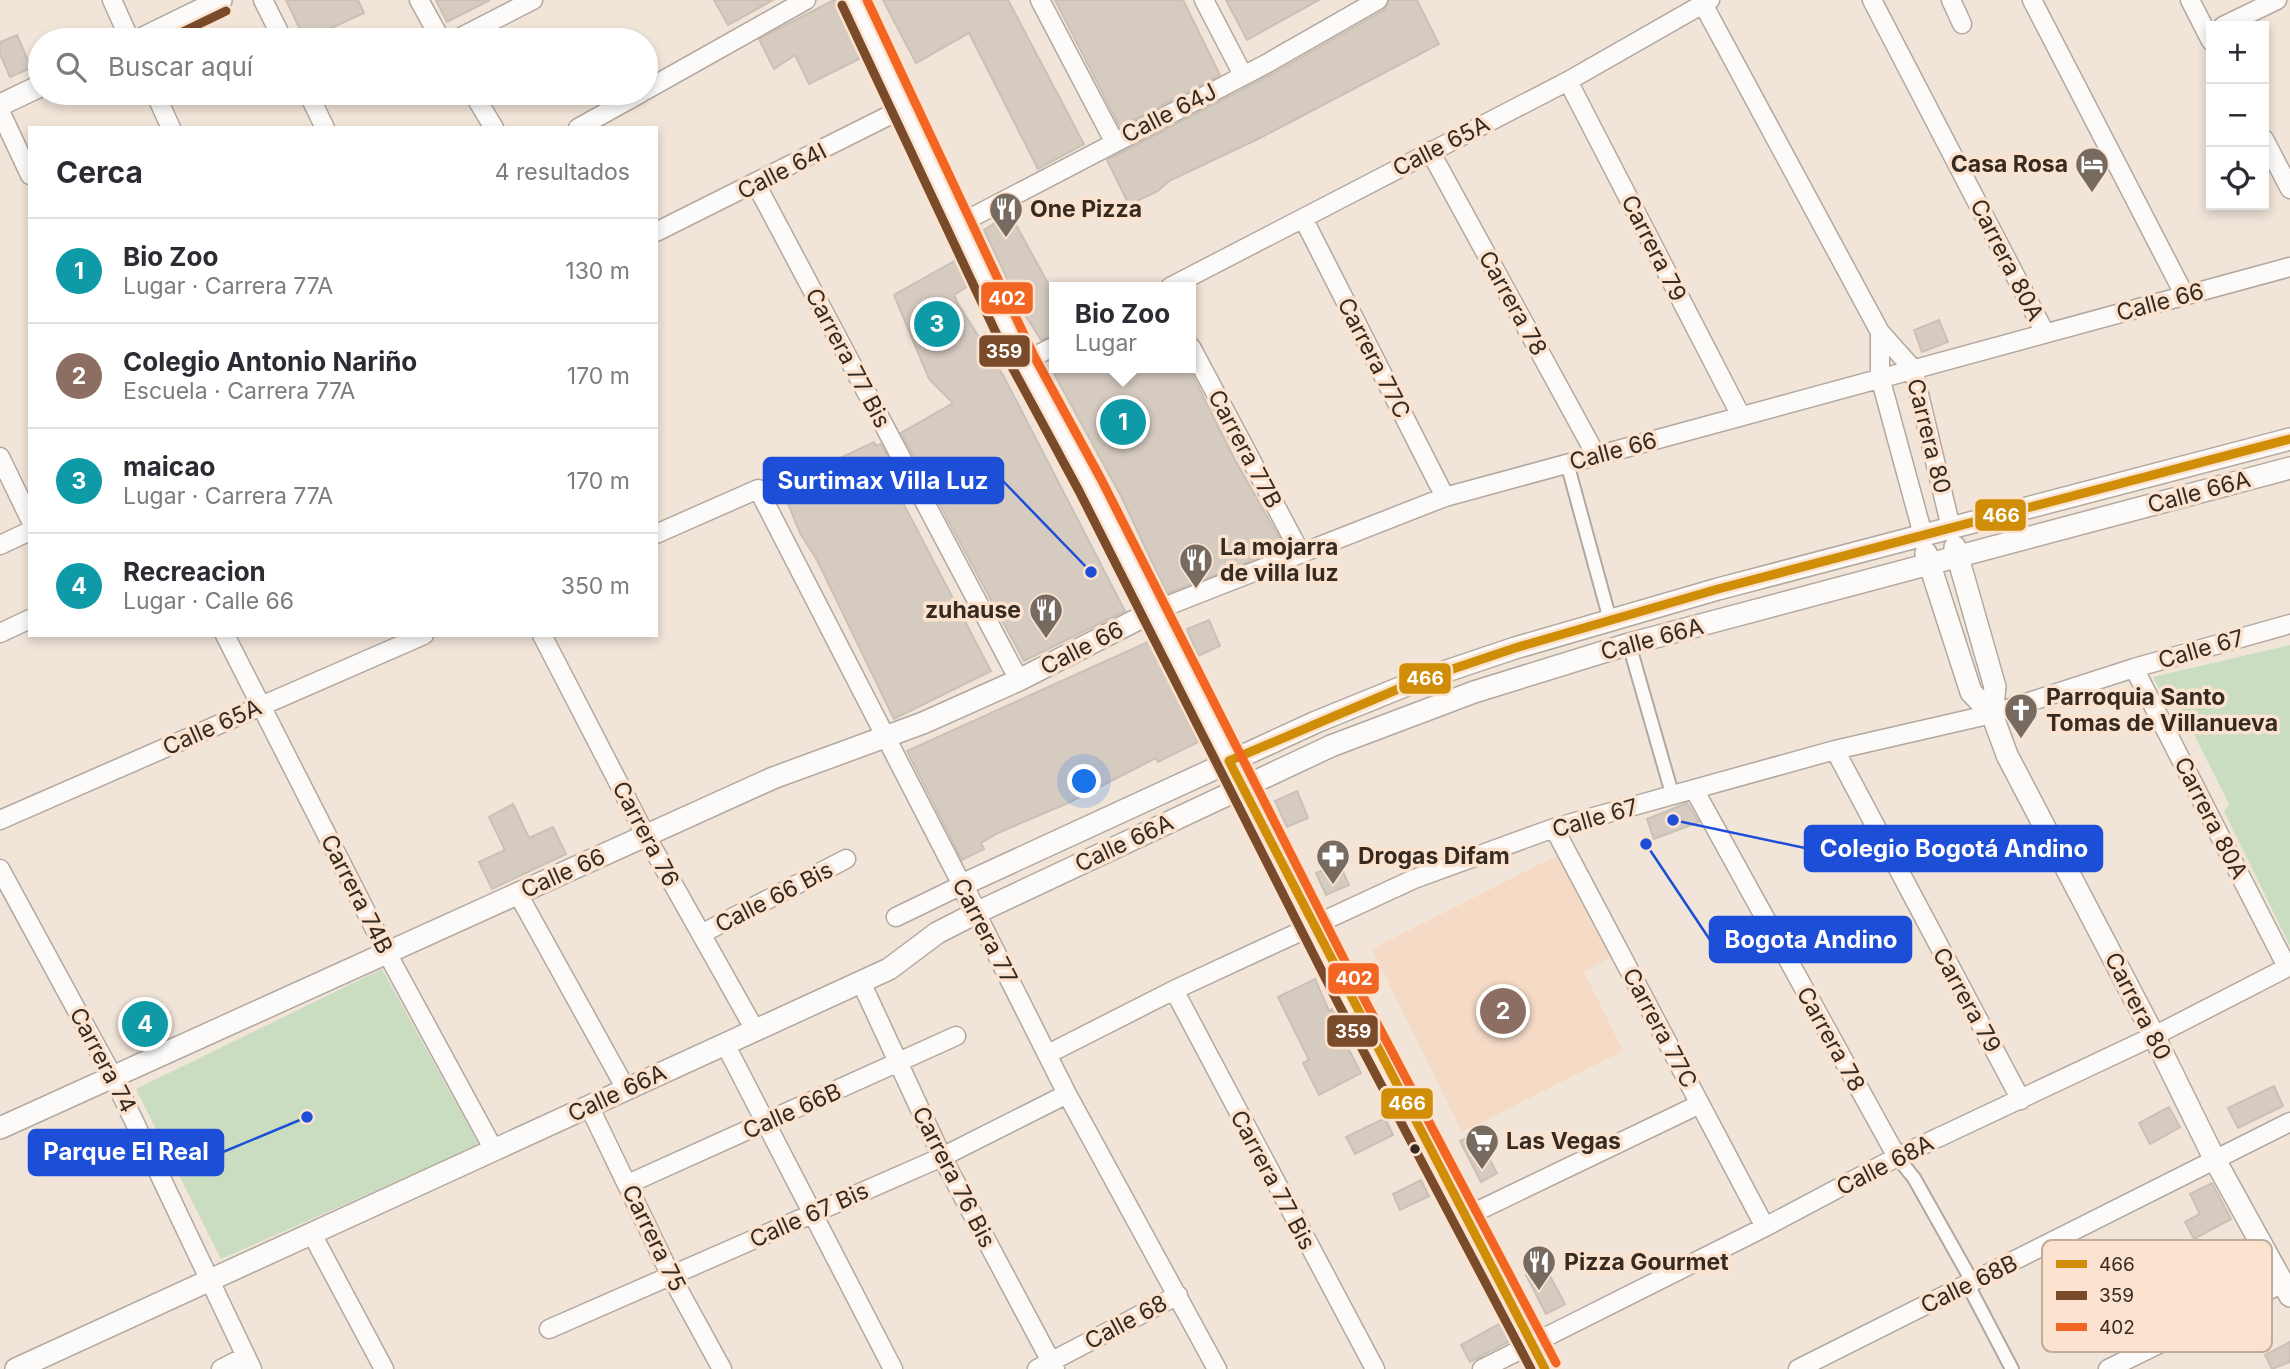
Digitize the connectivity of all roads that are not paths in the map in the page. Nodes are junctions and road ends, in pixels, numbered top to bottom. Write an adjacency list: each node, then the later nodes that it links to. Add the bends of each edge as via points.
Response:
1 (112, 0): 20 (street)
2 (221, 0): 21 (street)
3 (263, 0): 22 (street)
4 (419, 0): 23 (street)
5 (533, 0): 24 (street)
6 (806, 0): 27 (street)
7 (853, 0): 34 (main road)
8 (1040, 0): 40 (street)
9 (1204, 0): 25 (street)
10 (1377, 0): 25 (street, Calle 64J)
11 (1872, 0): 53 (street, Carrera 80A)
12 (1951, 0): 19 (street)
13 (2032, 0): 51 (street)
14 (2190, 0): 18 (street)
15 (2277, 0): 17 (street)
16 (1707, 2): 26 (street, Calle 65A); 52 (street, Carrera 80)
17 (2236, 21)
18 (2206, 23)
19 (1962, 24)
20 (125, 28)
21 (164, 28)
22 (277, 28)
23 (434, 28)
24 (478, 28)
25 (1243, 75): 40 (street, Calle 64J)
26 (1568, 81): 42 (street, Calle 65A); 59 (street, Carrera 79)
27 (658, 83)
28 (28, 92): 29 (street)
29 (0, 105)
30 (160, 105): 36 (street)
31 (314, 105): 37 (street)
32 (480, 105): 38 (street)
33 (619, 105): 39 (street)
34 (906, 107): 44 (street, Calle 64I); 47 (main road)
35 (0, 111): 43 (street)
36 (170, 126)
37 (325, 126)
38 (493, 126)
39 (582, 126)
40 (1115, 141): 47 (street, Calle 64J)
41 (2268, 147): 45 (street)
42 (1430, 151): 46 (street, Calle 65A); 61 (street, Carrera 78)
43 (28, 171)
44 (756, 184): 48 (street, Calle 64I); 85 (street, Carrera 77 Bis)
45 (2290, 189)
46 (1303, 218): 50 (street, Calle 65A); 65 (street, Carrera 77C)
47 (959, 224): 56 (main road)
48 (658, 231)
49 (2290, 267): 51 (street, Calle 66)
50 (1180, 282)
51 (2185, 296): 53 (street, Calle 66)
52 (1880, 332): 57 (street, Carrera 80); 58 (street, Carrera 80)
53 (2045, 333): 57 (street, Calle 66)
54 (1049, 349): 56 (street)
55 (1196, 356): 72 (street, Carrera 77B)
56 (1023, 362): 75 (main road)
57 (1913, 369): 58 (street, Calle 66); 67 (street, Carrera 80)
58 (1880, 377): 59 (street, Calle 66); 70 (street, Carrera 80)
59 (1741, 416): 61 (street, Calle 66)
60 (2290, 439): 67 (street, Calle 66A)
61 (1596, 455): 63 (street, Calle 66)
62 (0, 457): 66 (street)
63 (1567, 463): 65 (street, Calle 66); 77 (street)
64 (2290, 468): 73 (street, Calle 66A)
65 (1445, 498): 72 (street, Calle 66)
66 (28, 515)
67 (1951, 528): 70 (street, Calle 66A); 73 (street, Carrera 80)
68 (28, 532): 71 (street)
69 (658, 533): 88 (street, Carrera 77, via 758,489)
70 (1923, 535): 74 (street, Carrera 80); 77 (street, Calle 66A)
71 (0, 545)
72 (1300, 552): 75 (street, Calle 66)
73 (1957, 558): 74 (street, Calle 66A); 87 (street, Carrera 80, via 1995,687)
74 (1929, 565): 83 (street, Calle 66A); 87 (street, Carrera 80, via 1971,692)
75 (1154, 611): 85 (street, Calle 66); 90 (main road)
76 (28, 620): 79 (street)
77 (1610, 620): 90 (street, Calle 66A, via 1417,681)
78 (2290, 624): 84 (street, Calle 67)
79 (0, 633)
80 (226, 637): 86 (street, Carrera 74B)
81 (419, 637): 86 (street, Calle 65A)
82 (543, 637): 96 (street, Carrera 76)
83 (1629, 644): 91 (street, Calle 66A, via 1410,714); 93 (street)
84 (2134, 668): 87 (street, Calle 67); 106 (street, Carrera 80A)
85 (1019, 680): 88 (street, Calle 66)
86 (262, 705): 94 (street, Calle 65A); 105 (street, Carrera 74B)
87 (1992, 714): 89 (street, Calle 67); 111 (street, Carrera 80, via 2007,755)
88 (886, 738): 96 (street, Calle 66, via 773,778); 99 (street, Carrera 77)
89 (1835, 750): 92 (street, Calle 67); 118 (street, Carrera 79)
90 (1229, 761): 91 (main road); 99 (street, Calle 66A)
91 (1242, 787): 101 (street, Calle 66A); 103 (main road)
92 (1695, 791): 93 (street, Calle 67); 126 (street, Carrera 78)
93 (1673, 797): 95 (street, Calle 67)
94 (0, 820)
95 (1554, 828): 103 (street, Calle 67, via 1414,879); 119 (street, Carrera 77C)
96 (646, 835): 100 (street, Calle 66); 104 (street, Carrera 76)
97 (846, 859): 104 (street, Calle 66 Bis)
98 (0, 869): 115 (street, Carrera 74)
99 (962, 885): 101 (street, Carrera 77); 102 (street, Calle 66A)
100 (518, 894): 105 (street, Calle 66); 116 (street)
101 (975, 913): 107 (street, Calle 66A); 113 (street, Carrera 77)
102 (896, 917)
103 (1313, 927): 108 (street, Calle 67); 130 (main road)
104 (701, 934): 109 (street, Carrera 76)
105 (387, 953): 115 (street, Calle 66); 124 (street, Carrera 74B)
106 (2289, 967): 111 (street, Calle 68A)
107 (861, 982): 109 (street, Calle 66A); 114 (street, Carrera 76 Bis)
108 (1174, 990): 113 (street, Calle 67); 153 (street, Carrera 77 Bis)
109 (755, 1030): 112 (street, Calle 66A)
110 (956, 1036): 114 (street, Calle 66B)
111 (2154, 1036): 118 (street, Calle 68A); 127 (street, Carrera 80)
112 (725, 1044): 116 (street, Calle 66A); 121 (street)
113 (1048, 1054): 117 (street, Carrera 77)
114 (897, 1064): 121 (street, Calle 66B); 125 (street, Carrera 76 Bis)
115 (113, 1077): 123 (street, Calle 66); 138 (street, Carrera 74)
116 (626, 1089): 120 (street, Calle 66A)
117 (1067, 1094): 125 (street, Calle 67 Bis); 141 (street, Carrera 77)
118 (2021, 1100): 126 (street, Calle 68A)
119 (1700, 1104): 130 (street); 131 (street, Carrera 77C)
120 (589, 1106): 124 (street, Calle 66A); 128 (street, Carrera 75)
121 (765, 1122): 128 (street, Calle 66B); 129 (street)
122 (2290, 1122): 127 (street, Calle 68B)
123 (0, 1128)
124 (494, 1150): 132 (street, Calle 66A)
125 (942, 1157): 129 (street, Calle 67 Bis); 146 (street, Carrera 76 Bis)
126 (1896, 1157): 131 (street, Calle 68A); 139 (street, Carrera 78, via 1914,1178)
127 (2215, 1160): 133 (street, Calle 68B); 134 (street, Carrera 80)
128 (628, 1184): 137 (street, Carrera 75)
129 (812, 1214): 137 (street, Calle 67 Bis); 151 (street)
130 (1465, 1217): 143 (main road)
131 (1765, 1227): 143 (street, Calle 68A)
132 (312, 1234): 138 (street, Calle 66A); 149 (street)
133 (2057, 1240)
134 (2259, 1240)
135 (2042, 1248): 139 (street, Calle 68B)
136 (2272, 1263): 140 (street, Carrera 80)
137 (671, 1276): 142 (street, Calle 67 Bis); 150 (street, Carrera 75)
138 (212, 1279): 145 (street, Carrera 74); 147 (street, Calle 66A)
139 (1970, 1284): 156 (street, Calle 68B); 157 (street, Carrera 78)
140 (2287, 1290)
141 (1178, 1295): 146 (street, Calle 68); 152 (street, Carrera 77)
142 (548, 1329)
143 (1532, 1344): 154 (street, Calle 68A); 155 (main road)
144 (2147, 1352): 158 (street)
145 (249, 1363): 148 (street)
146 (1048, 1367)
147 (16, 1369)
148 (221, 1369)
149 (384, 1369)
150 (722, 1369)
151 (893, 1369)
152 (1217, 1369)
153 (1375, 1369)
154 (1482, 1369)
155 (1545, 1369)
156 (1798, 1369)
157 (2012, 1369)
158 (2108, 1369)

